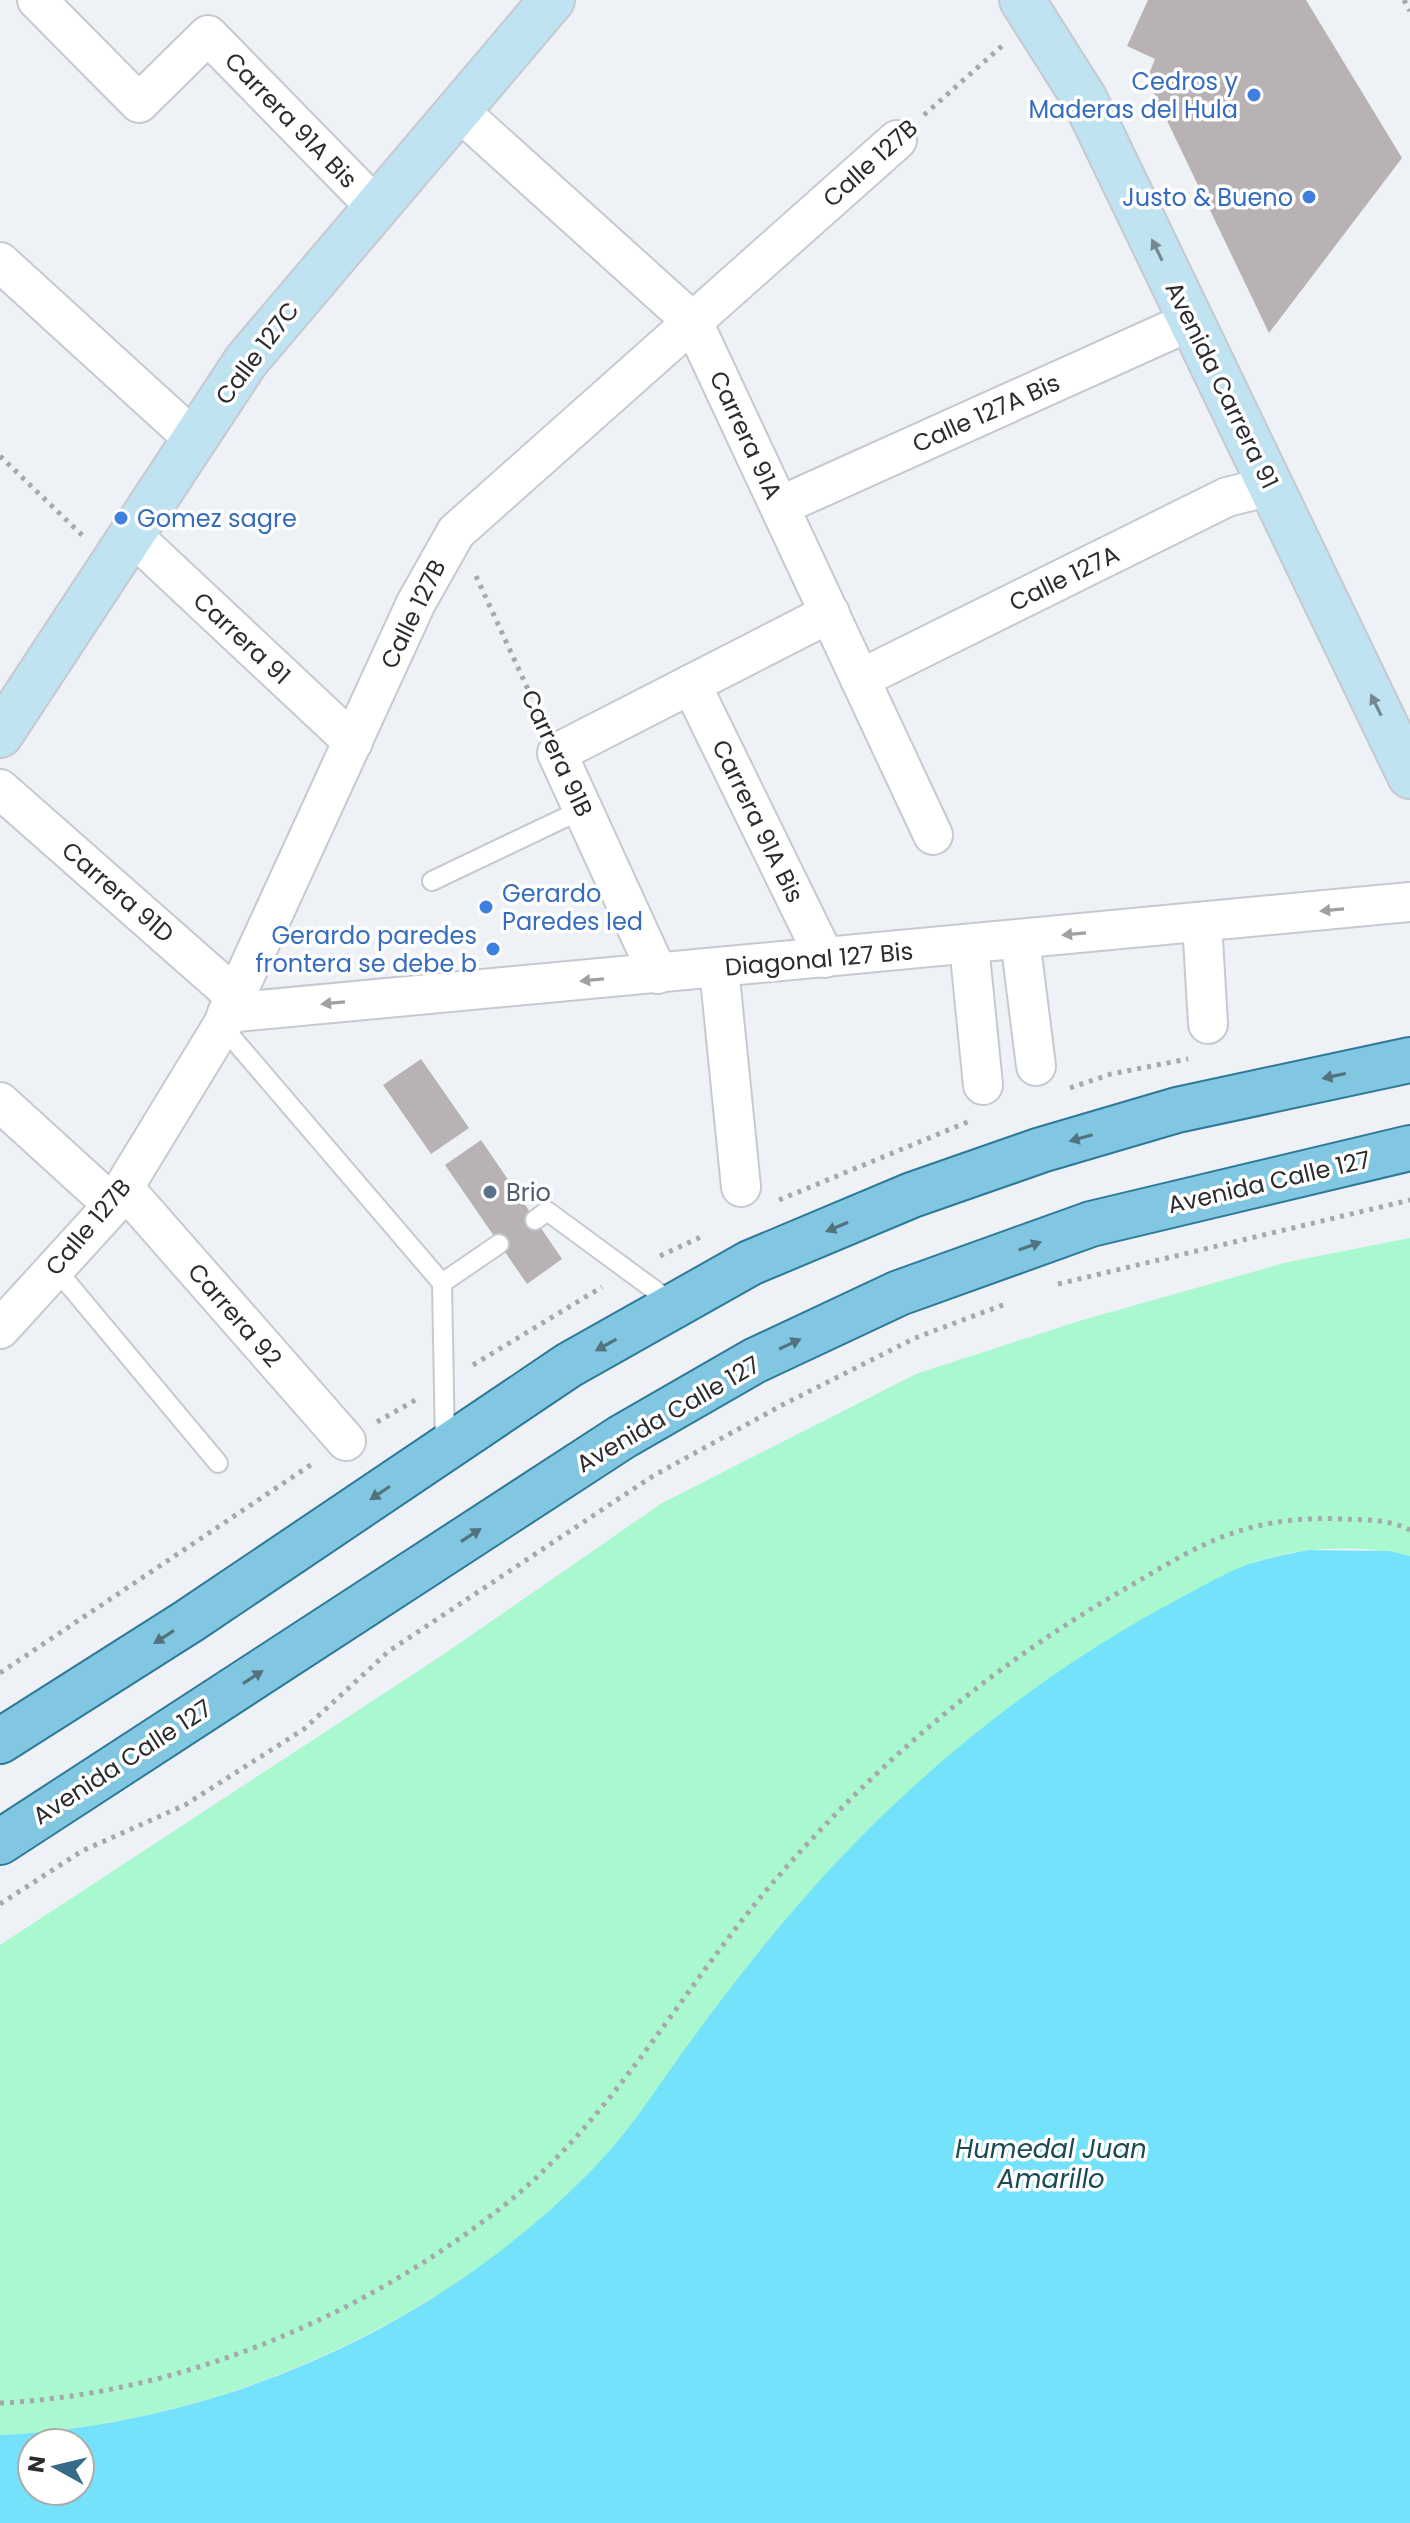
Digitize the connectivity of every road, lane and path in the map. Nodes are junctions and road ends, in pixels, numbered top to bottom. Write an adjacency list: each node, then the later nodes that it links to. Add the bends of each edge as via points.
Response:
1 (37, 0): 9 (street, Carrera 91A Bis, via 139,103 208,35)
2 (552, 0): 7 (street, Calle 127C)
3 (1022, 0): 11 (street, Avenida Carrera 91, one-way to 3, via 1084,98)
4 (1404, 0): 5 (path)
5 (1410, 11)
6 (1007, 42): 8 (path, Calle 127B)
7 (458, 110): 9 (street, Calle 127C); 12 (street, Carrera 91A)
8 (897, 140): 12 (street, Calle 127B)
9 (376, 207): 13 (street, Calle 127C, via 254,351)
10 (0, 262): 13 (street)
11 (1191, 321): 15 (street, Avenida Carrera 91); 16 (street, Calle 127A Bis)
12 (693, 322): 16 (street, Carrera 91A); 17 (street, Calle 127B)
13 (195, 440): 18 (street, Calle 127C)
14 (0, 456): 18 (path)
15 (1271, 486): 20 (street, Calle 127A, via 1227,497); 25 (street, Avenida Carrera 91, one-way to 15)
16 (780, 506): 19 (street, Carrera 91A)
17 (456, 532): 23 (street, Calle 127B, via 416,603); 24 (path, Carrera 91B)
18 (122, 550): 22 (street, Calle 127C); 23 (street, Carrera 91)
19 (830, 613): 20 (street, Carrera 91A); 21 (street)
20 (860, 679): 28 (street, Carrera 91A)
21 (691, 684): 24 (street); 34 (street, Carrera 91A Bis)
22 (0, 735)
23 (353, 742): 37 (street, Calle 127B)
24 (557, 753): 27 (street, Carrera 91B)
25 (1410, 776)
26 (0, 789): 37 (street, Carrera 91D)
27 (583, 809): 29 (lane); 36 (street, Carrera 91B)
28 (933, 835)
29 (432, 881)
30 (1410, 902): 31 (street, Diagonal 127 Bis, one-way to 31)
31 (1202, 922): 32 (street, Diagonal 127 Bis, one-way to 32); 38 (street)
32 (1020, 939): 33 (street, Diagonal 127 Bis); 40 (street)
33 (969, 945): 34 (street, Diagonal 127 Bis); 41 (street)
34 (825, 958): 35 (street, Diagonal 127 Bis)
35 (719, 968): 36 (street, Diagonal 127 Bis); 44 (street)
36 (658, 974): 37 (street, Diagonal 127 Bis, one-way to 37)
37 (228, 1012): 45 (street, Calle 127B); 50 (lane)
38 (1208, 1024)
39 (1410, 1060): 53 (main road, one-way to 53, via 1177,1110 1041,1150 912,1195 750,1263)
40 (1036, 1066)
41 (983, 1085)
42 (0, 1102): 45 (street, Carrera 92)
43 (1406, 1150): 60 (main road, Avenida Calle 127, one-way to 43, via 622,1437 754,1361 899,1293 1091,1224)
44 (741, 1187)
45 (118, 1196): 49 (street, Calle 127B); 55 (street, Carrera 92)
46 (1410, 1200): 51 (path)
47 (535, 1220): 53 (lane, via 547,1211)
48 (499, 1244): 50 (lane)
49 (55, 1268): 54 (street, Calle 127B); 57 (lane)
50 (442, 1283): 56 (lane)
51 (1054, 1286)
52 (1012, 1301): 61 (path, via 915,1338 653,1476 389,1651 304,1729 185,1805 82,1851)
53 (676, 1305): 56 (main road, one-way to 56, via 569,1365)
54 (0, 1329)
55 (346, 1441)
56 (445, 1450): 59 (main road, one-way to 59)
57 (218, 1463)
58 (1410, 1530): 62 (path, via 1371,1520 1292,1519 1229,1534 1068,1621 972,1690 850,1800 776,1879 619,2089 575,2139 499,2210 395,2280 327,2317 186,2370 104,2391)
59 (0, 1741)
60 (0, 1842)
61 (0, 1904)
62 (0, 2403)

